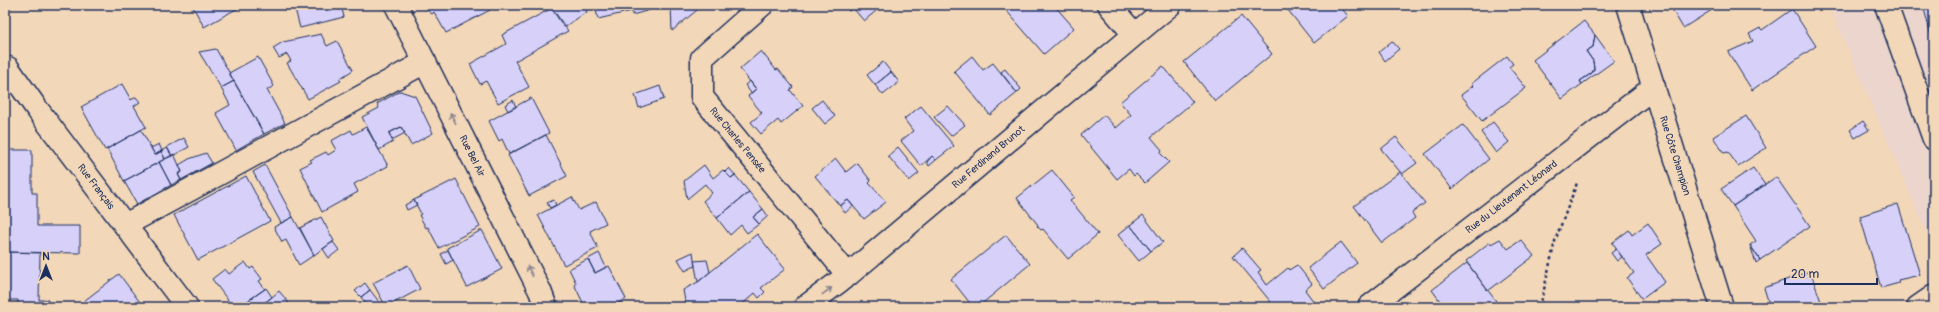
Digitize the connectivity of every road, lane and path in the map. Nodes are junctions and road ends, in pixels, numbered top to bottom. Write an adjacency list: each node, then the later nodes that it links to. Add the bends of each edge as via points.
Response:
1 (396, 5): 8 (street, Rue Bel Air)
2 (762, 5): 14 (street, Rue Charles Pensée, via 702,58 702,97)
3 (1109, 5): 7 (street)
4 (1170, 5): 7 (street, Rue Ferdinand Brunot)
5 (1628, 5): 10 (street, Rue Côte Champion)
6 (1886, 5): 11 (street)
7 (1134, 34): 14 (street, Rue Ferdinand Brunot)
8 (424, 62): 13 (street); 17 (street, Rue Bel Air, one-way to 8)
9 (5, 67): 13 (street, Rue Français)
10 (1654, 87): 12 (street, Rue du Lieutenant Léonard); 21 (street, Rue Côte Champion)
11 (1934, 139)
12 (1584, 141): 19 (street, Rue du Lieutenant Léonard); 20 (path, via 1581,171 1555,241)
13 (125, 225): 16 (street, Rue Français)
14 (848, 276): 18 (street, Rue Ferdinand Brunot, one-way to 14)
15 (1934, 296): 22 (street)
16 (187, 307)
17 (546, 307)
18 (805, 307)
19 (1369, 307)
20 (1540, 307)
21 (1722, 307)
22 (1918, 307)

